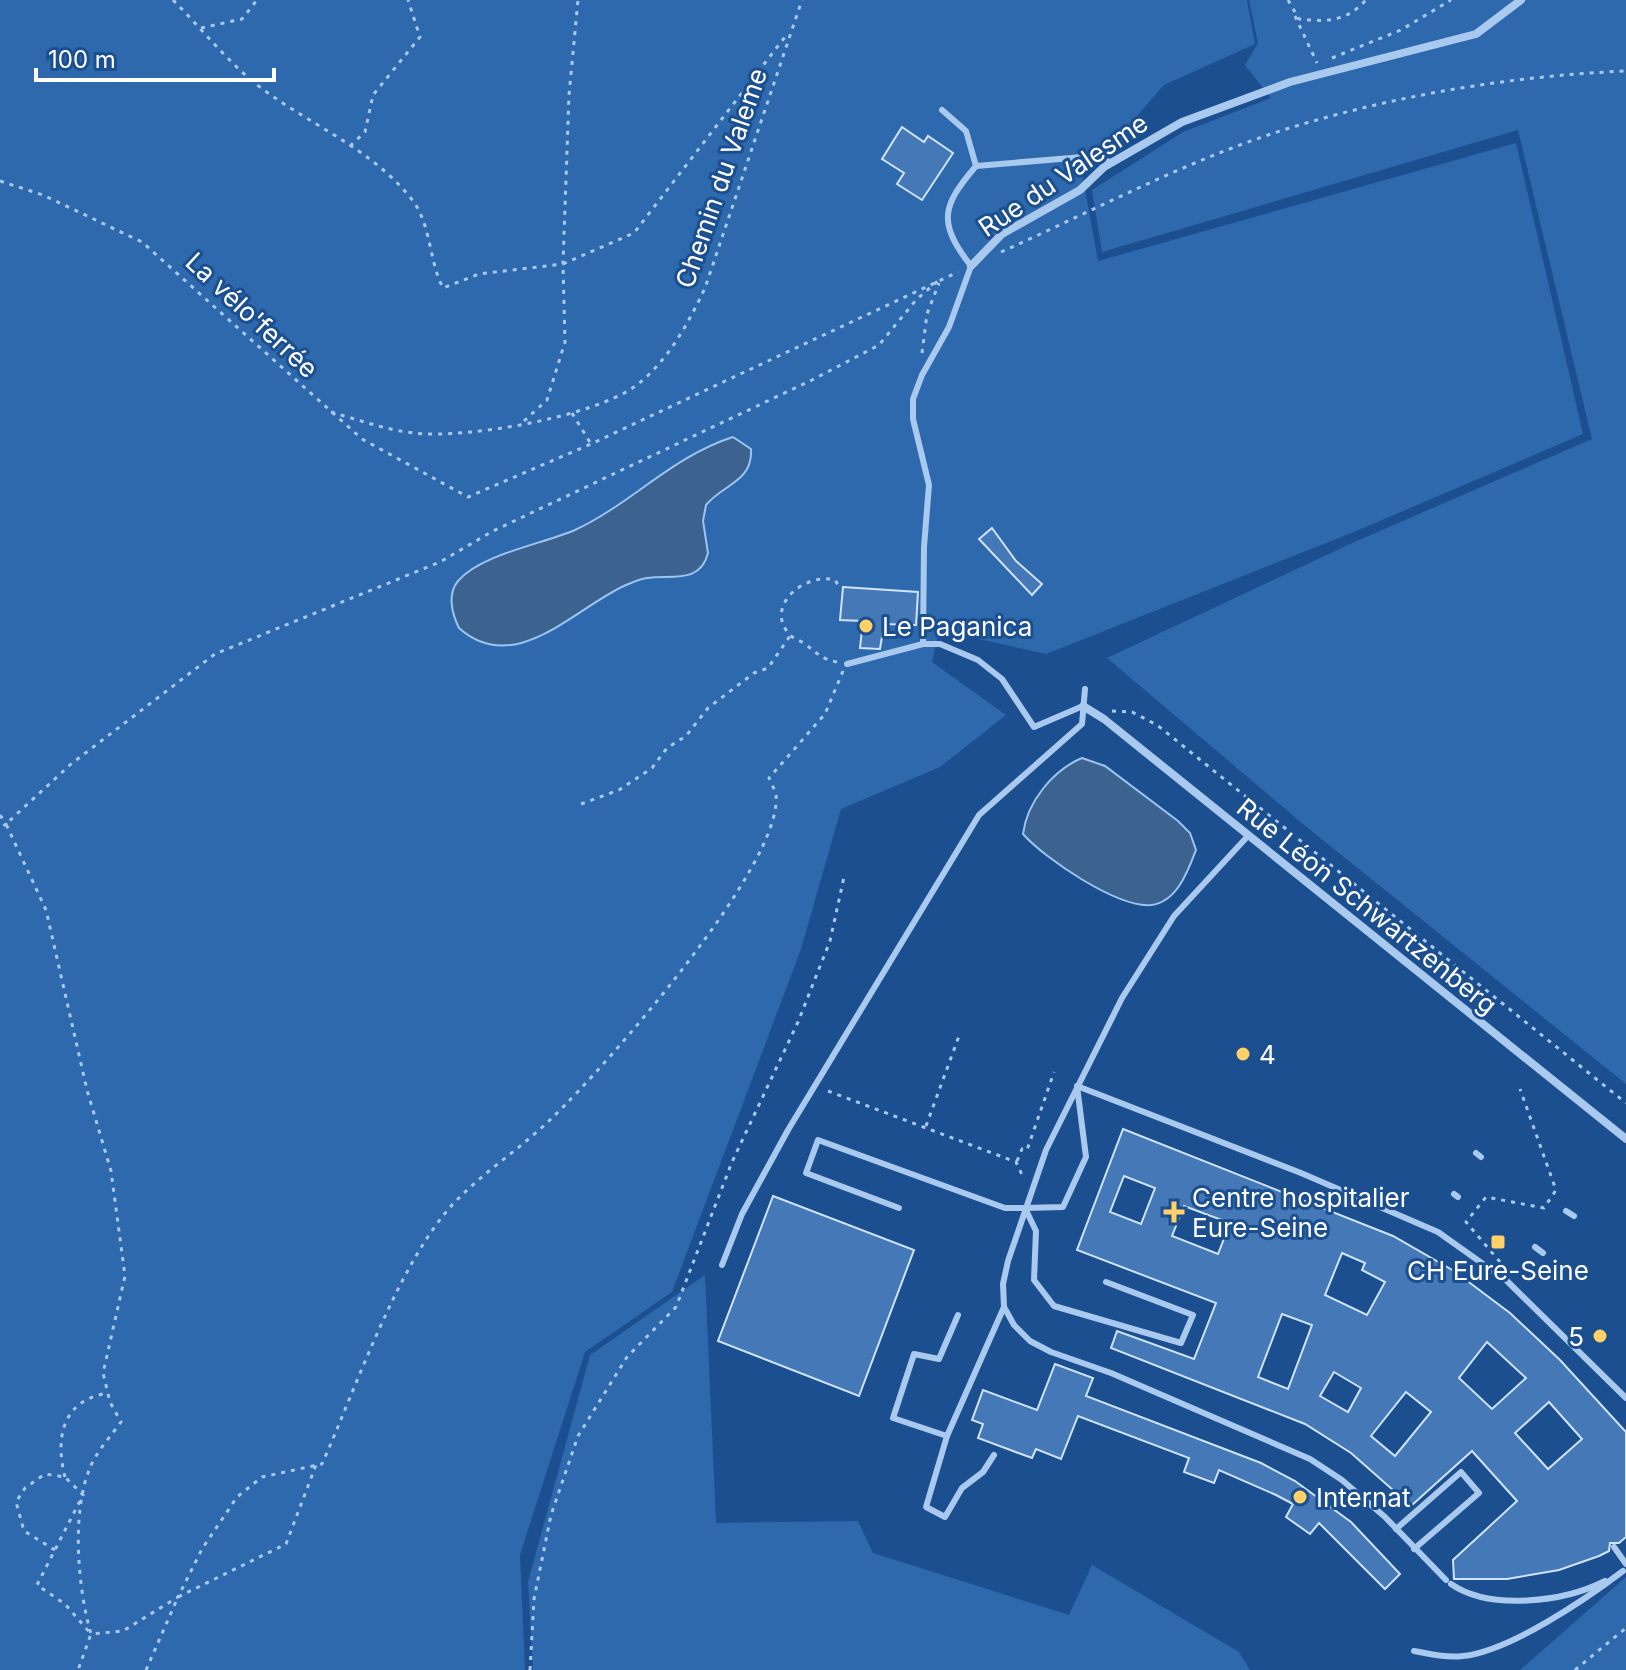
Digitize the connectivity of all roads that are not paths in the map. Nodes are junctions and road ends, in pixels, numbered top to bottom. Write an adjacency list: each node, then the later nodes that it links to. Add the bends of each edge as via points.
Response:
1 (1521, 0): 3 (street, Rue du Valesme, via 1476,34 1325,72 1203,113)
2 (942, 110): 4 (lane, via 966,131)
3 (1111, 162): 4 (lane, via 1083,157); 5 (street, Rue du Valesme, via 1080,190 1002,234)
4 (976, 166): 5 (lane, via 954,192 946,224)
5 (971, 266): 6 (lane, Rue du Valesme, via 949,327 922,375 912,410 929,485)
6 (923, 644): 7 (lane); 9 (lane, via 940,644 978,660 1015,690 1034,727)
7 (847, 664)
8 (1085, 689): 9 (lane)
9 (1083, 706): 10 (street, Rue Léon Schwartzenberg); 19 (lane, via 1082,724 1070,738 979,815 788,1130 742,1214)
10 (1247, 837): 11 (lane, via 1174,916); 12 (street, Rue Léon Schwartzenberg)
11 (1077, 1086): 14 (lane); 14 (lane, via 1086,1157 1063,1207); 23 (lane, via 1438,1232 1495,1272)
12 (1626, 1139)
13 (899, 1208): 14 (lane, via 806,1173 818,1140 997,1209)
14 (1025, 1208): 20 (lane, via 1036,1231 1034,1280 1054,1306 1181,1343 1193,1315); 21 (lane, via 1003,1284)
15 (1566, 1211): 16 (lane)
16 (1574, 1216)
17 (1535, 1247): 18 (lane)
18 (1543, 1253)
19 (722, 1265)
20 (1106, 1282)
21 (1004, 1307): 24 (lane); 26 (lane, via 1022,1333 1051,1352 1310,1459)
22 (958, 1315): 24 (lane, via 939,1359 914,1354 893,1418)
23 (1626, 1398)
24 (947, 1436): 25 (lane, via 926,1507 945,1517 962,1488)
25 (994, 1455)
26 (1396, 1529): 28 (lane); 28 (lane, via 1461,1472 1479,1493)
27 (1614, 1547): 29 (lane)
28 (1414, 1549): 29 (lane, via 1467,1595 1493,1599 1548,1598 1597,1585)
29 (1625, 1568): 30 (lane, via 1557,1617 1482,1652 1438,1656)
30 (1414, 1651)

